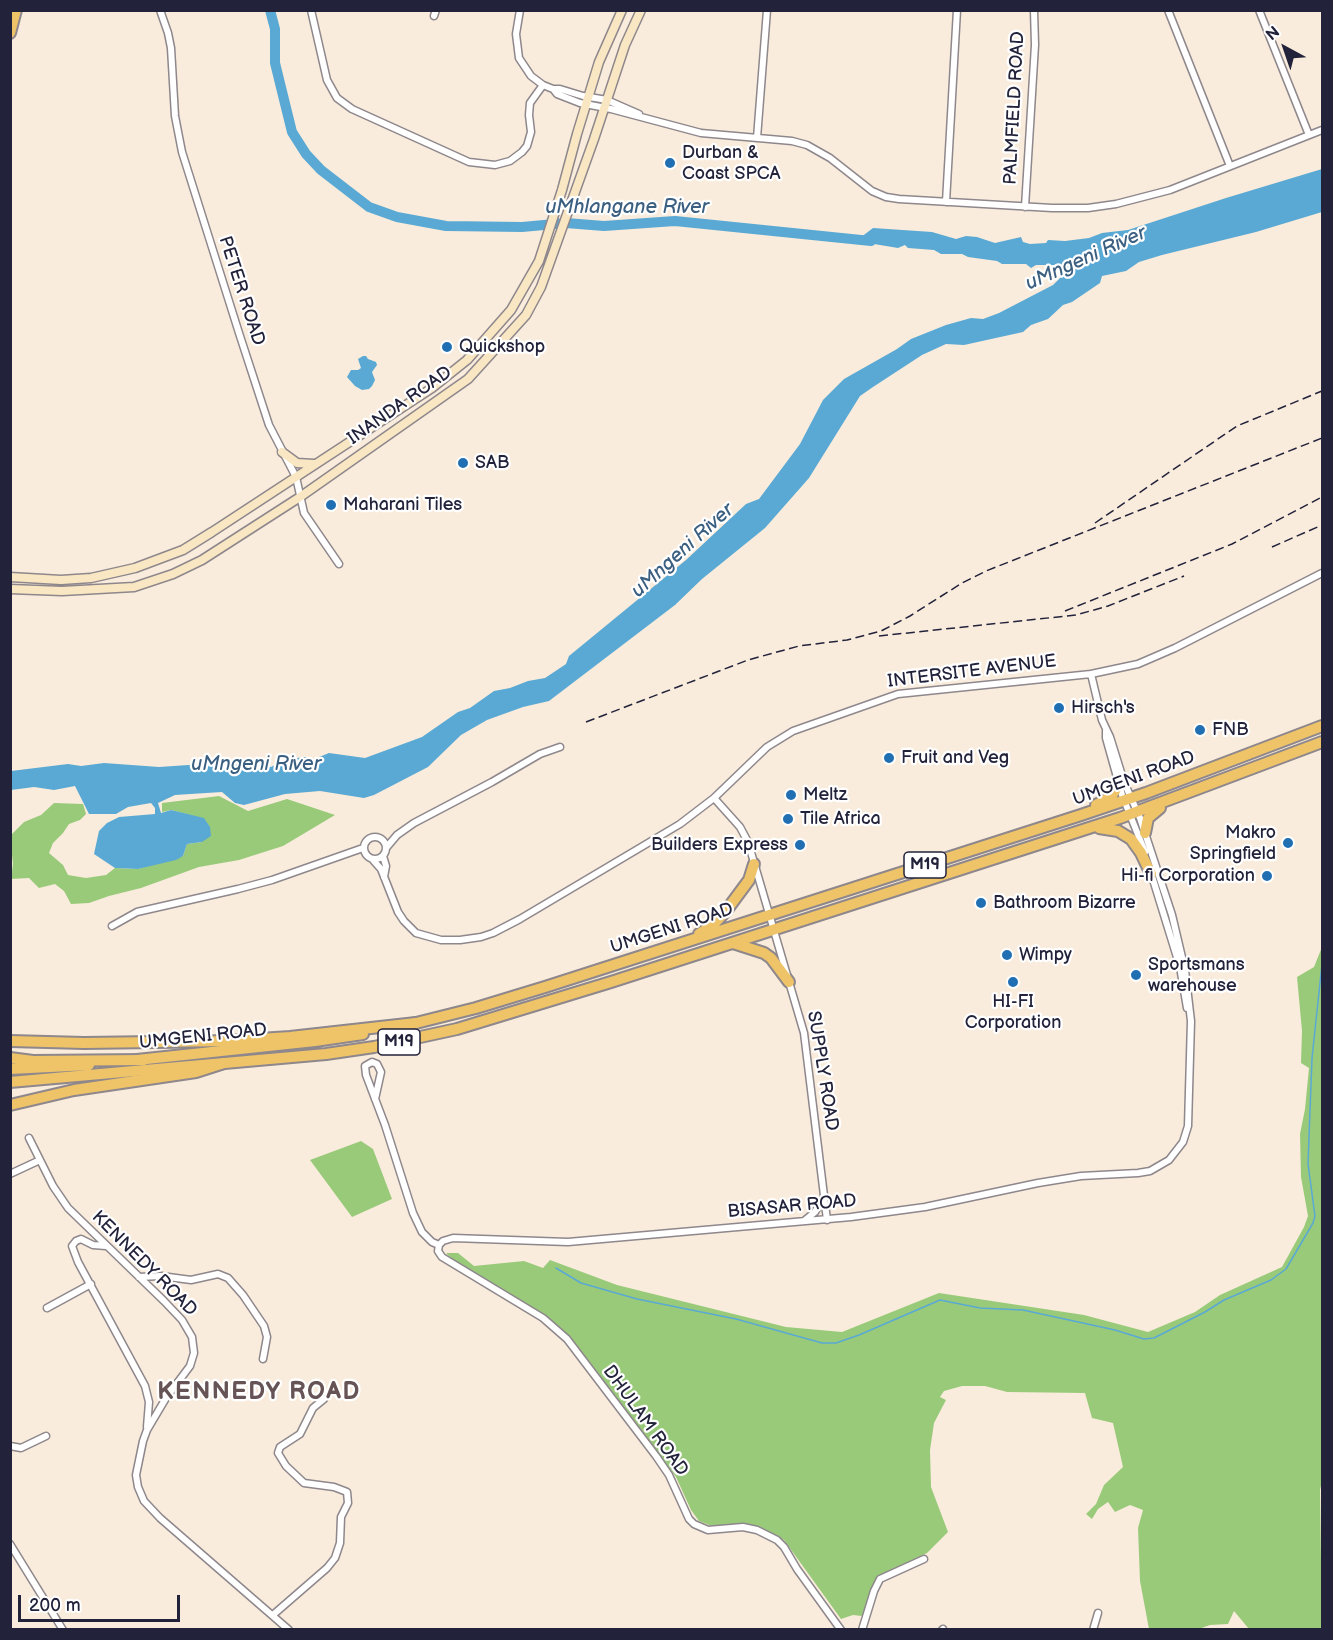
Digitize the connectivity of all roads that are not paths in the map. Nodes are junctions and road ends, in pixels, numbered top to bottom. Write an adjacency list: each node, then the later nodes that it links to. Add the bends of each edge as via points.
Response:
1 (16, 10): 12 (highway)
2 (160, 10): 22 (street, PETER ROAD, via 171,48 175,116 182,152 269,425)
3 (311, 10): 13 (street, via 327,80 343,104 477,165 503,164 527,146 531,132 530,103)
4 (520, 10): 13 (street, via 516,34 519,58)
5 (622, 10): 14 (main road, INANDA ROAD)
6 (642, 10): 15 (main road, INANDA ROAD, via 625,45)
7 (767, 10): 18 (street)
8 (957, 10): 20 (street)
9 (1034, 10): 21 (street, PALMFIELD ROAD)
10 (1168, 10): 19 (street)
11 (1259, 10): 17 (street)
12 (10, 33)
13 (543, 85): 14 (street)
14 (587, 100): 15 (street); 23 (main road, INANDA ROAD, via 544,247 512,310 467,360 432,388)
15 (606, 104): 18 (street, via 701,134); 25 (main road, INANDA ROAD, via 556,248 526,315 468,379)
16 (1323, 130): 17 (street)
17 (1308, 135): 19 (street)
18 (757, 138): 20 (street, via 815,148 872,191 886,197)
19 (1230, 166): 21 (street, via 1127,202 1077,209)
20 (946, 202): 21 (street)
21 (1025, 207)
22 (282, 452): 23 (main road, via 297,463); 24 (street, PETER ROAD)
23 (314, 464): 24 (main road, INANDA ROAD)
24 (296, 477): 25 (street, PETER ROAD); 28 (main road, INANDA ROAD, via 183,550 151,562 91,578)
25 (300, 497): 26 (street, PETER ROAD, via 304,513); 29 (main road, INANDA ROAD, via 202,560 149,583 62,591)
26 (339, 564)
27 (1323, 573): 30 (street, INTERSITE AVENUE, via 1158,656)
28 (10, 577)
29 (10, 590)
30 (1091, 674): 32 (street); 36 (street, INTERSITE AVENUE, via 914,691 876,700 781,737)
31 (1323, 726): 38 (highway, UMGENI ROAD / M19)
32 (1106, 730): 35 (street); 38 (street)
33 (1323, 742): 37 (highway, UMGENI ROAD / M19)
34 (560, 747): 43 (street, via 540,754)
35 (1118, 781): 38 (street); 40 (highway, via 1111,797)
36 (714, 798): 49 (street, SUPPLY ROAD, via 740,827); 51 (street, INTERSITE AVENUE, via 680,824 520,919 481,937 441,940 416,933 398,912)
37 (1172, 799): 39 (highway, UMGENI ROAD / M19); 42 (highway, via 1148,818)
38 (1128, 800): 39 (street); 40 (highway, UMGENI ROAD / M19)
39 (1135, 813): 41 (highway, UMGENI ROAD / M19); 42 (street); 50 (street)
40 (1082, 815): 52 (highway, UMGENI ROAD / M19)
41 (1084, 830): 50 (highway, via 1111,829 1126,836 1137,846); 54 (highway, UMGENI ROAD / M19)
42 (1145, 833): 59 (street, via 1183,959)
43 (397, 835): 44 (street); 46 (street)
44 (382, 839): 45 (street, via 369,839); 46 (street)
45 (363, 848): 48 (street); 53 (street, via 250,886 137,912)
46 (386, 848): 47 (street)
47 (383, 856): 48 (street); 51 (street, INTERSITE AVENUE)
48 (373, 860): 51 (street, INTERSITE AVENUE)
49 (754, 864): 52 (street, SUPPLY ROAD); 56 (highway, via 749,880 719,919)
50 (1151, 874): 59 (street, via 1180,967)
51 (384, 878)
52 (769, 916): 54 (street, SUPPLY ROAD); 56 (highway, UMGENI ROAD / M19)
53 (112, 926)
54 (773, 930): 55 (highway, UMGENI ROAD / M19); 57 (street, SUPPLY ROAD)
55 (733, 943): 57 (highway, via 764,952); 63 (highway, UMGENI ROAD / M19, via 489,1020 411,1040 326,1054)
56 (680, 945): 58 (highway, UMGENI ROAD / M19)
57 (789, 982): 71 (street, SUPPLY ROAD, via 804,1033)
58 (416, 1023): 60 (highway, via 290,1037 131,1043); 62 (highway, UMGENI ROAD / M19, via 315,1041)
59 (1190, 1029): 72 (street, BISASAR ROAD, via 1188,1126 1179,1148 1160,1166 1138,1173 1081,1176 924,1207)
60 (10, 1041)
61 (10, 1058): 62 (highway)
62 (144, 1060): 64 (highway, UMGENI ROAD / M19)
63 (224, 1064): 65 (highway, UMGENI ROAD / M19); 67 (highway)
64 (10, 1070)
65 (10, 1082)
66 (375, 1099): 66 (street, via 364,1069 372,1062 381,1072); 74 (street, via 418,1227)
67 (10, 1105)
68 (29, 1138): 69 (street, KENNEDY ROAD)
69 (40, 1160): 70 (street); 75 (street, KENNEDY ROAD, via 68,1208)
70 (10, 1174)
71 (824, 1196): 72 (street, SUPPLY ROAD); 73 (street)
72 (826, 1220): 73 (street, BISASAR ROAD)
73 (804, 1222): 74 (street, BISASAR ROAD, via 568,1242 453,1238)
74 (439, 1245): 90 (street, DHULAM ROAD, via 442,1257 543,1318 567,1339 656,1456 694,1524 708,1530 743,1527 777,1540)
75 (106, 1246): 76 (street, KENNEDY ROAD); 77 (street, via 81,1239 73,1244 74,1254)
76 (140, 1276): 79 (street, via 191,1280 214,1274 225,1276 264,1326 267,1337); 81 (street, KENNEDY ROAD, via 182,1320 194,1345 190,1366)
77 (91, 1284): 78 (street); 81 (street, via 145,1386 149,1402)
78 (47, 1308)
79 (262, 1359)
80 (324, 1399): 87 (street, via 314,1408 300,1434 280,1447 278,1453 304,1483 347,1492 340,1543 327,1568)
81 (147, 1430): 87 (street, KENNEDY ROAD, via 136,1475 144,1501)
82 (46, 1436): 83 (street, via 21,1448)
83 (10, 1446)
84 (10, 1544): 88 (street)
85 (924, 1559): 91 (street, via 878,1581)
86 (1098, 1613): 92 (street)
87 (274, 1614): 89 (street, KENNEDY ROAD)
88 (63, 1629)
89 (289, 1629)
90 (841, 1629)
91 (862, 1629)
92 (1093, 1629)

